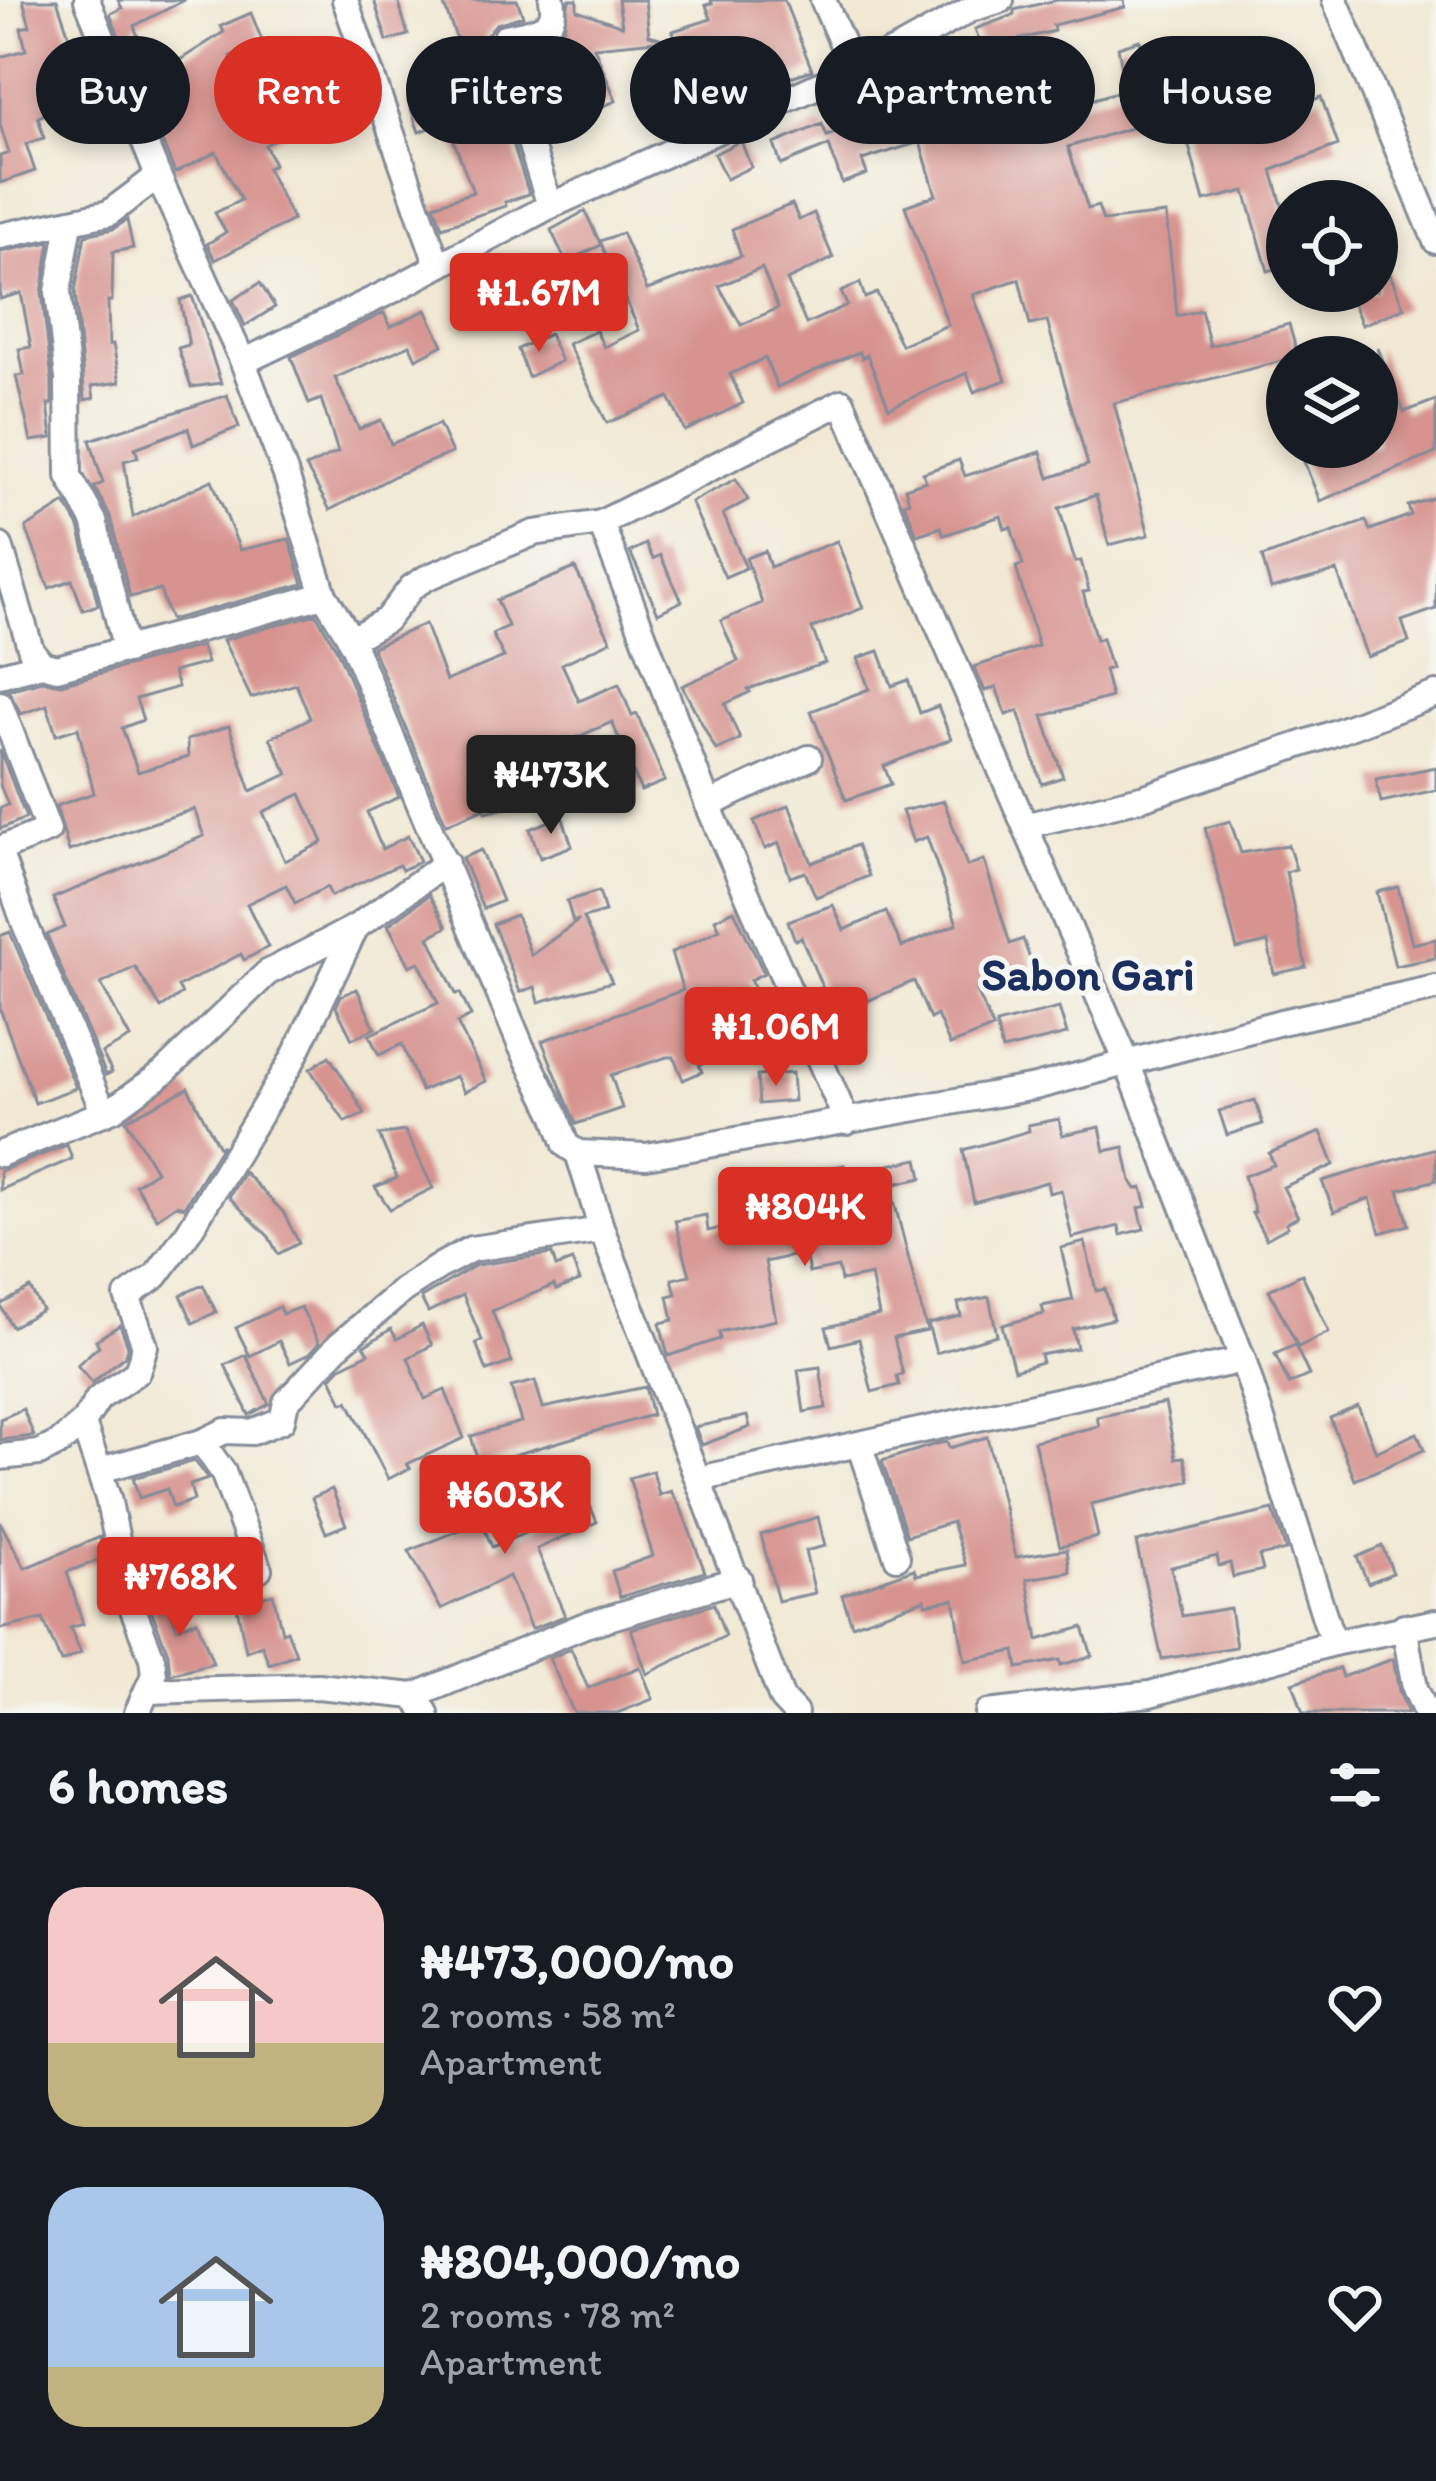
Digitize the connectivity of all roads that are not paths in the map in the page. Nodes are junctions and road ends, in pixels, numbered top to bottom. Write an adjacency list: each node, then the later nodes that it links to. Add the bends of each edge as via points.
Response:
1 (86, 0): 10 (street)
2 (345, 0): 15 (street)
3 (552, 0): 11 (street, via 555,14 545,27 506,37 501,51)
4 (823, 0): 7 (street)
5 (1001, 0): 8 (street)
6 (1335, 0): 14 (street)
7 (839, 36)
8 (919, 36)
9 (815, 87): 11 (street)
10 (158, 176): 12 (street, via 109,213); 16 (street)
11 (550, 206): 15 (street)
12 (70, 223): 13 (street); 21 (street, via 58,292 69,476 94,521)
13 (0, 236)
14 (1436, 241)
15 (437, 263): 16 (street)
16 (243, 362): 19 (street)
17 (601, 523): 20 (street, via 534,532 457,563 412,587 386,620); 27 (street); 28 (street, via 842,402)
18 (0, 546): 22 (street)
19 (324, 595): 20 (street); 21 (street)
20 (350, 640): 30 (street)
21 (126, 651): 22 (street, via 57,668)
22 (42, 664): 23 (street)
23 (0, 676)
24 (1436, 694): 28 (street, via 1145,797)
25 (0, 704): 29 (street, via 48,830)
26 (809, 758): 27 (street)
27 (708, 805): 35 (street)
28 (1028, 825): 33 (street)
29 (0, 851): 34 (street)
30 (446, 863): 31 (street); 36 (street, via 521,1046 566,1144)
31 (356, 927): 34 (street, via 266,973 163,1073); 40 (street, via 293,1059 189,1231 156,1276 128,1296 145,1346 137,1372 98,1399)
32 (1436, 988): 33 (street)
33 (1126, 1060): 35 (street, via 1035,1087); 39 (street)
34 (104, 1113): 37 (street)
35 (847, 1122): 36 (street, via 646,1156)
36 (578, 1153): 38 (street)
37 (0, 1154)
38 (602, 1230): 41 (street, via 470,1249 340,1344 286,1402 282,1420); 45 (street)
39 (1243, 1360): 42 (street); 51 (street)
40 (83, 1423): 43 (street, via 39,1453); 44 (street)
41 (202, 1442): 44 (street); 47 (street, via 223,1472)
42 (860, 1444): 45 (street); 46 (street)
43 (0, 1457)
44 (100, 1470): 52 (street, via 152,1658)
45 (699, 1479): 48 (street)
46 (898, 1557)
47 (259, 1569)
48 (739, 1579): 54 (street, via 585,1624); 55 (street)
49 (1436, 1622): 50 (street)
50 (1404, 1626): 51 (street); 57 (street)
51 (1333, 1643): 53 (street)
52 (142, 1702): 54 (street, via 318,1686)
53 (1149, 1703): 56 (street)
54 (416, 1706)
55 (788, 1708)
56 (988, 1713)
57 (1426, 1713)

